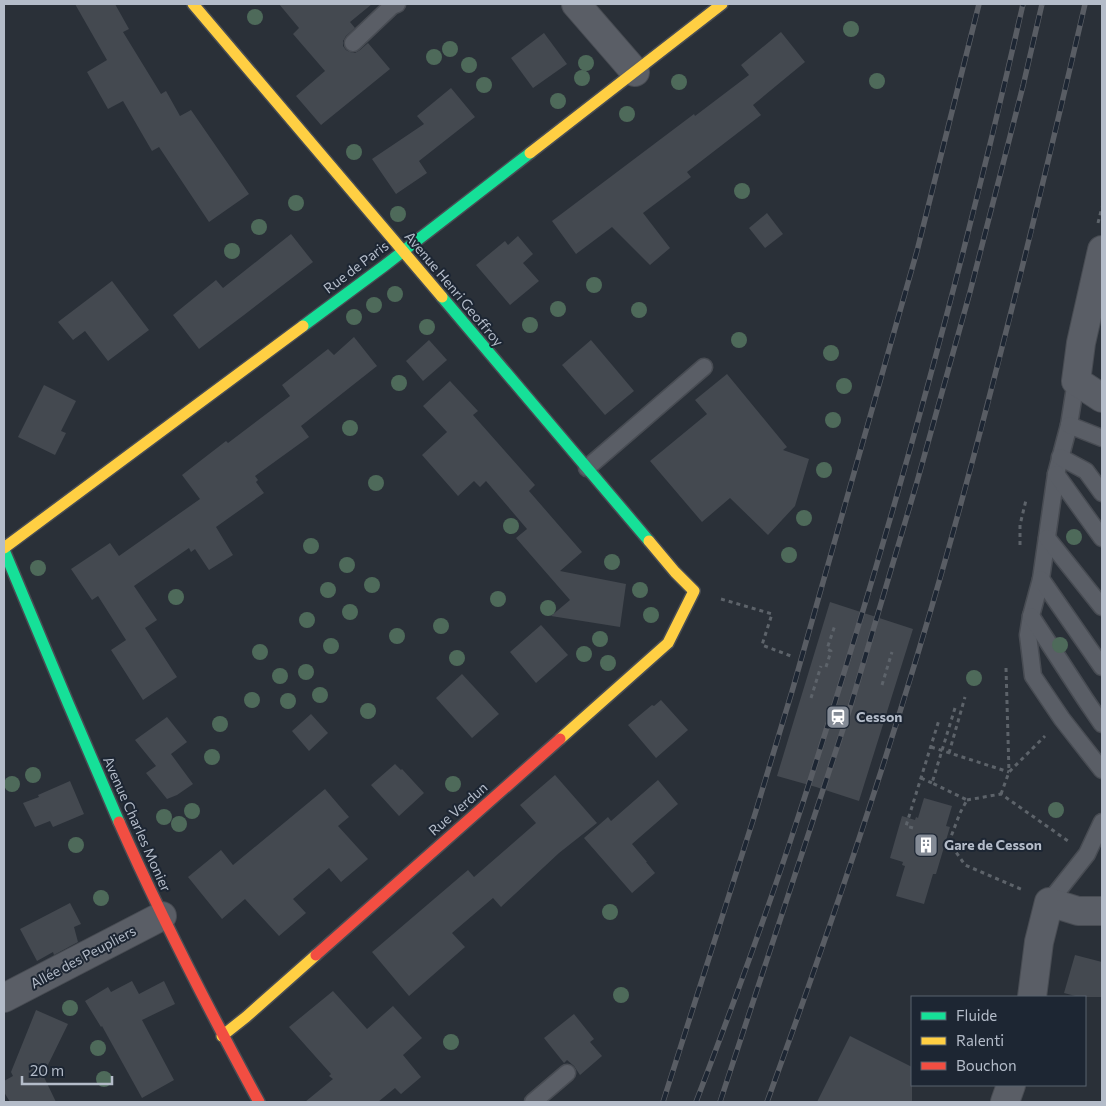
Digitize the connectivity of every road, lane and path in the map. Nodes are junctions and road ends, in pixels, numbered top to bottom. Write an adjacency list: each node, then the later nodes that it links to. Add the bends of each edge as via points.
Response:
1 (193, 4): 8 (street, Avenue Henri Geoffroy)
2 (397, 4): 5 (lane)
3 (576, 4): 6 (street)
4 (722, 4): 6 (street, Rue de Paris)
5 (353, 43)
6 (635, 72): 8 (street, Rue de Paris)
7 (1102, 250): 10 (street)
8 (402, 251): 15 (street, Avenue Henri Geoffroy); 20 (street, Rue de Paris)
9 (704, 367): 15 (lane)
10 (1076, 381): 11 (street); 12 (lane)
11 (1102, 398)
12 (1069, 425): 13 (lane); 14 (lane)
13 (1102, 438)
14 (1060, 457): 16 (lane); 17 (lane, via 1086,471)
15 (587, 468): 22 (street, Avenue Henri Geoffroy)
16 (1056, 474): 18 (lane); 19 (lane)
17 (1102, 493)
18 (1047, 538): 21 (lane); 23 (lane)
19 (1102, 538)
20 (4, 549): 52 (street, Avenue Charles Monier, via 107,795)
21 (1041, 579): 24 (lane); 30 (lane)
22 (694, 591): 27 (path, via 772,614 762,645); 55 (street, Rue Verdun, via 668,643)
23 (1102, 607)
24 (1031, 616): 35 (lane, via 1028,635 1033,676); 37 (lane)
25 (835, 625): 29 (path, via 827,649 831,650)
26 (892, 652): 31 (path)
27 (791, 656)
28 (821, 666): 33 (path)
29 (826, 667)
30 (1102, 667)
31 (882, 685)
32 (965, 697): 40 (path)
33 (811, 698)
34 (955, 708): 39 (path)
35 (1062, 719): 41 (lane); 42 (path)
36 (939, 720): 38 (path)
37 (1102, 724)
38 (931, 747): 39 (path); 43 (path)
39 (942, 750): 40 (path); 44 (path)
40 (949, 753): 42 (path)
41 (1102, 770)
42 (1009, 772): 45 (path)
43 (921, 778): 44 (path); 48 (path, via 906,826)
44 (932, 783): 46 (path)
45 (1000, 794): 46 (path); 49 (path)
46 (967, 800): 50 (path, via 948,838 965,865)
47 (1102, 822): 49 (lane)
48 (913, 828)
49 (1087, 854): 50 (lane)
50 (1049, 902): 51 (street, via 1078,910); 53 (street, via 1039,942)
51 (1102, 911)
52 (162, 916): 54 (street, Allée des Peupliers); 55 (street, Avenue Charles Monier)
53 (1032, 996)
54 (4, 998)
55 (222, 1036): 58 (street, Avenue Charles Monier)
56 (567, 1073): 59 (lane)
57 (1011, 1086): 60 (street)
58 (259, 1102)
59 (533, 1102)
60 (1005, 1102)

